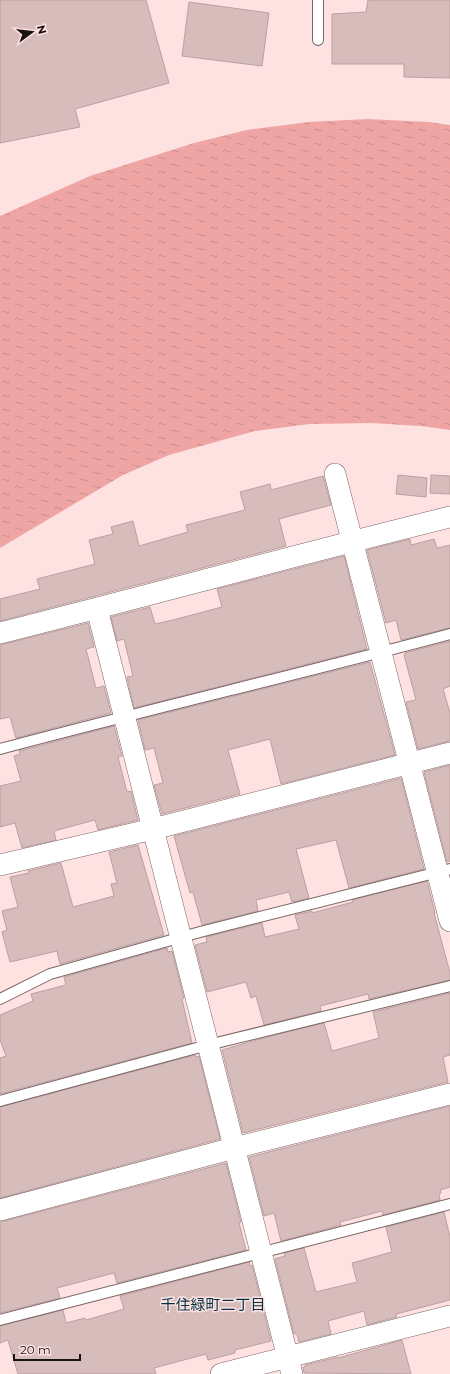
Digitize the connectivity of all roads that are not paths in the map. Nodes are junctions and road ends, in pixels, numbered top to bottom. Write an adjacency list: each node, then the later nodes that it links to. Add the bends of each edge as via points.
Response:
1 (318, 0): 2 (lane)
2 (318, 40)
3 (335, 474): 5 (street)
4 (450, 517): 5 (street)
5 (353, 541): 6 (street); 9 (street)
6 (97, 609): 7 (street); 10 (street)
7 (0, 633)
8 (450, 634): 9 (lane)
9 (381, 653): 10 (lane); 13 (street)
10 (124, 716): 11 (lane); 14 (street)
11 (0, 749)
12 (450, 753): 13 (street)
13 (410, 763): 14 (street); 16 (street)
14 (153, 829): 15 (street); 18 (street)
15 (0, 865)
16 (444, 870): 17 (street); 18 (lane)
17 (450, 921)
18 (180, 937): 20 (lane, via 50,974); 21 (street)
19 (450, 986): 21 (lane)
20 (0, 999)
21 (208, 1045): 23 (lane); 24 (street)
22 (450, 1094): 24 (street)
23 (0, 1101)
24 (234, 1148): 26 (street); 27 (street)
25 (450, 1204): 27 (lane)
26 (0, 1210)
27 (261, 1252): 29 (lane); 30 (street)
28 (450, 1316): 30 (street)
29 (0, 1320)
30 (289, 1366): 31 (street)
31 (221, 1374)

